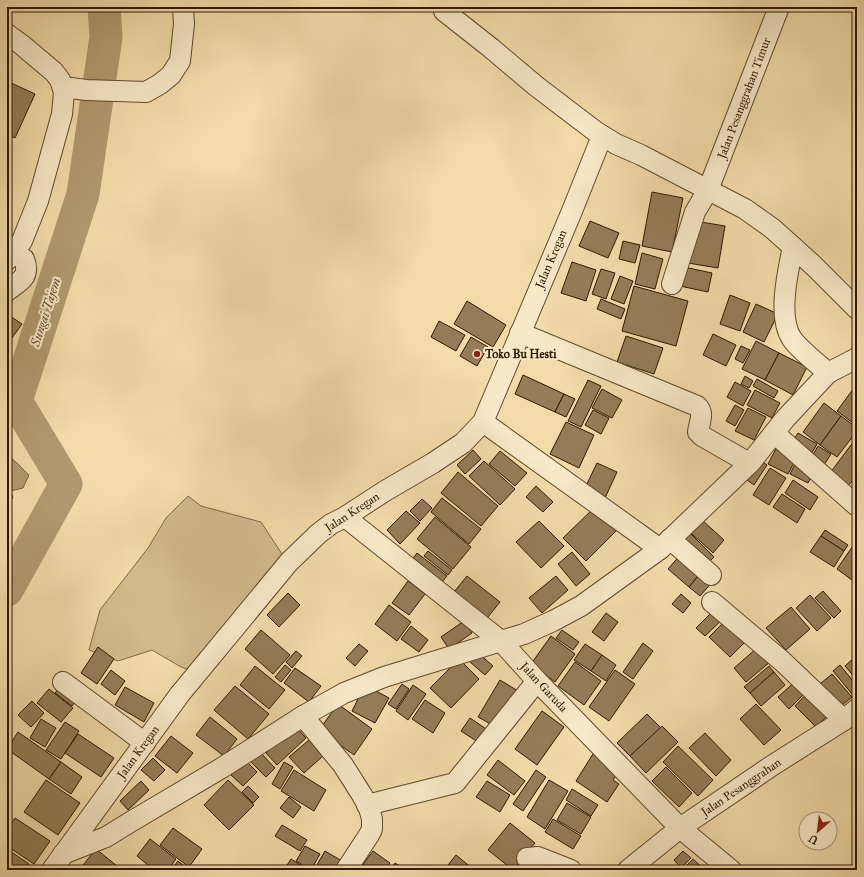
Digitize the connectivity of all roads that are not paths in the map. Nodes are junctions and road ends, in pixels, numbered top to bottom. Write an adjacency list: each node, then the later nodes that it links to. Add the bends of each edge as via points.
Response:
1 (183, 7): 5 (street, via 180,61 171,75 160,84 146,92)
2 (779, 7): 7 (street, Jalan Pesanggrahan Timur)
3 (443, 8): 6 (street, via 536,86)
4 (7, 34): 5 (street, via 54,72)
5 (63, 87): 9 (street, via 62,114 38,201 22,241)
6 (602, 136): 7 (street); 13 (street, Jalan Kregan)
7 (708, 190): 8 (street, via 745,209); 10 (street, Jalan Pesanggrahan Timur, via 695,212)
8 (793, 247): 12 (street); 15 (street, via 786,293 786,324 792,339)
9 (10, 257): 11 (street, via 24,260 27,268 25,276)
10 (672, 284)
11 (7, 291)
12 (857, 309)
13 (520, 334): 16 (street, Jalan Kregan); 18 (street, via 697,406 702,415 698,432)
14 (857, 358): 15 (street)
15 (828, 373): 17 (street)
16 (483, 422): 20 (street, Jalan Kregan, via 463,443); 21 (street)
17 (774, 433): 18 (street); 19 (street)
18 (749, 463): 21 (street)
19 (857, 506)
20 (345, 517): 24 (street, Jalan Garuda); 29 (street, Jalan Kregan, via 318,534 289,562 180,694)
21 (665, 544): 22 (street); 24 (street, via 581,606 524,634)
22 (711, 575)
23 (712, 602): 27 (street)
24 (501, 641): 25 (street, Jalan Garuda); 28 (street, via 384,677 344,693)
25 (537, 681): 30 (street, via 455,783); 31 (street, Jalan Garuda)
26 (63, 682): 29 (street)
27 (850, 714): 31 (street, Jalan Pesanggrahan)
28 (303, 716): 30 (street, via 343,765); 32 (street, via 106,837)
29 (145, 743): 32 (street, Jalan Kregan)
30 (367, 805): 35 (street, via 372,818 372,829)
31 (680, 828): 37 (street, Jalan Pesanggrahan); 38 (street, Jalan Garuda)
32 (63, 854): 34 (street, Jalan Kregan)
33 (527, 858): 36 (street, via 538,857)
34 (52, 870)
35 (346, 870)
36 (571, 870)
37 (628, 870)
38 (731, 870)

